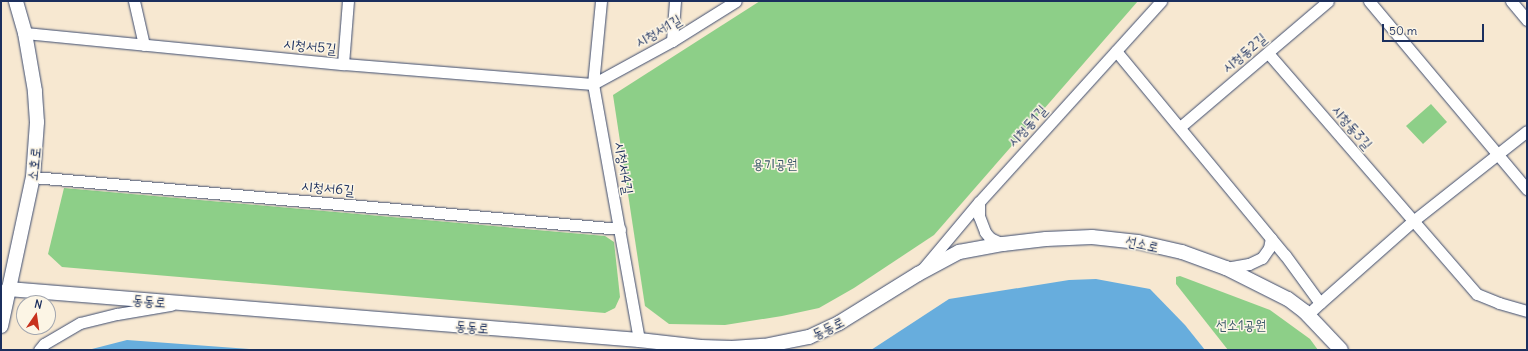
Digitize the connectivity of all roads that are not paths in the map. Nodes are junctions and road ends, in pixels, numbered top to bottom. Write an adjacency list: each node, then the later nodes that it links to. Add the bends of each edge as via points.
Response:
1 (16, 1): 12 (street, 소호로)
2 (134, 1): 14 (street)
3 (348, 1): 17 (street)
4 (601, 1): 18 (street, 시청서4길)
5 (675, 1): 13 (street)
6 (736, 1): 13 (street, 시청서1길)
7 (1161, 1): 15 (street, 시청동1길)
8 (1328, 1): 16 (street, 시청동2길)
9 (1369, 1): 21 (street)
10 (1511, 1): 11 (street)
11 (1527, 20)
12 (25, 33): 14 (street, 시청서5길); 22 (street, 소호로, via 38,122)
13 (672, 41): 18 (street, 시청서1길)
14 (144, 45): 17 (street, 시청서5길)
15 (1116, 51): 19 (street); 24 (street, 시청동1길)
16 (1268, 53): 19 (street, 시청동2길); 25 (street, 시청동3길)
17 (343, 64): 18 (street, 시청서5길)
18 (593, 84): 26 (street, 시청서4길)
19 (1180, 127): 27 (street)
20 (1527, 131): 21 (street)
21 (1498, 153): 23 (street); 25 (street)
22 (33, 177): 26 (street, 시청서6길); 31 (street, 소호로)
23 (1527, 189)
24 (979, 202): 28 (street, via 979,216 985,232 990,238); 30 (street, 시청동1길)
25 (1413, 221): 33 (street); 34 (street, 시청동3길, via 1478,294 1499,303)
26 (620, 230): 37 (street, 시청서4길)
27 (1271, 238): 29 (street, via 1268,252 1262,258 1249,264); 33 (street)
28 (1003, 244): 29 (street, 선소로, via 1046,239 1114,238 1182,252); 30 (street, 선소로, via 959,252)
29 (1226, 268): 35 (street, 선소로, via 1288,299)
30 (918, 274): 37 (street, 동동로, via 839,323 809,337 788,343 739,348 701,348)
31 (8, 289): 32 (street, 동동로); 36 (street, 소호로)
32 (183, 303): 37 (street, 동동로); 38 (street, via 80,323 44,344)
33 (1320, 303): 35 (street)
34 (1527, 310)
35 (1308, 314): 39 (street, 선소로)
36 (1, 326)
37 (639, 340)
38 (39, 350)
39 (1341, 350)

